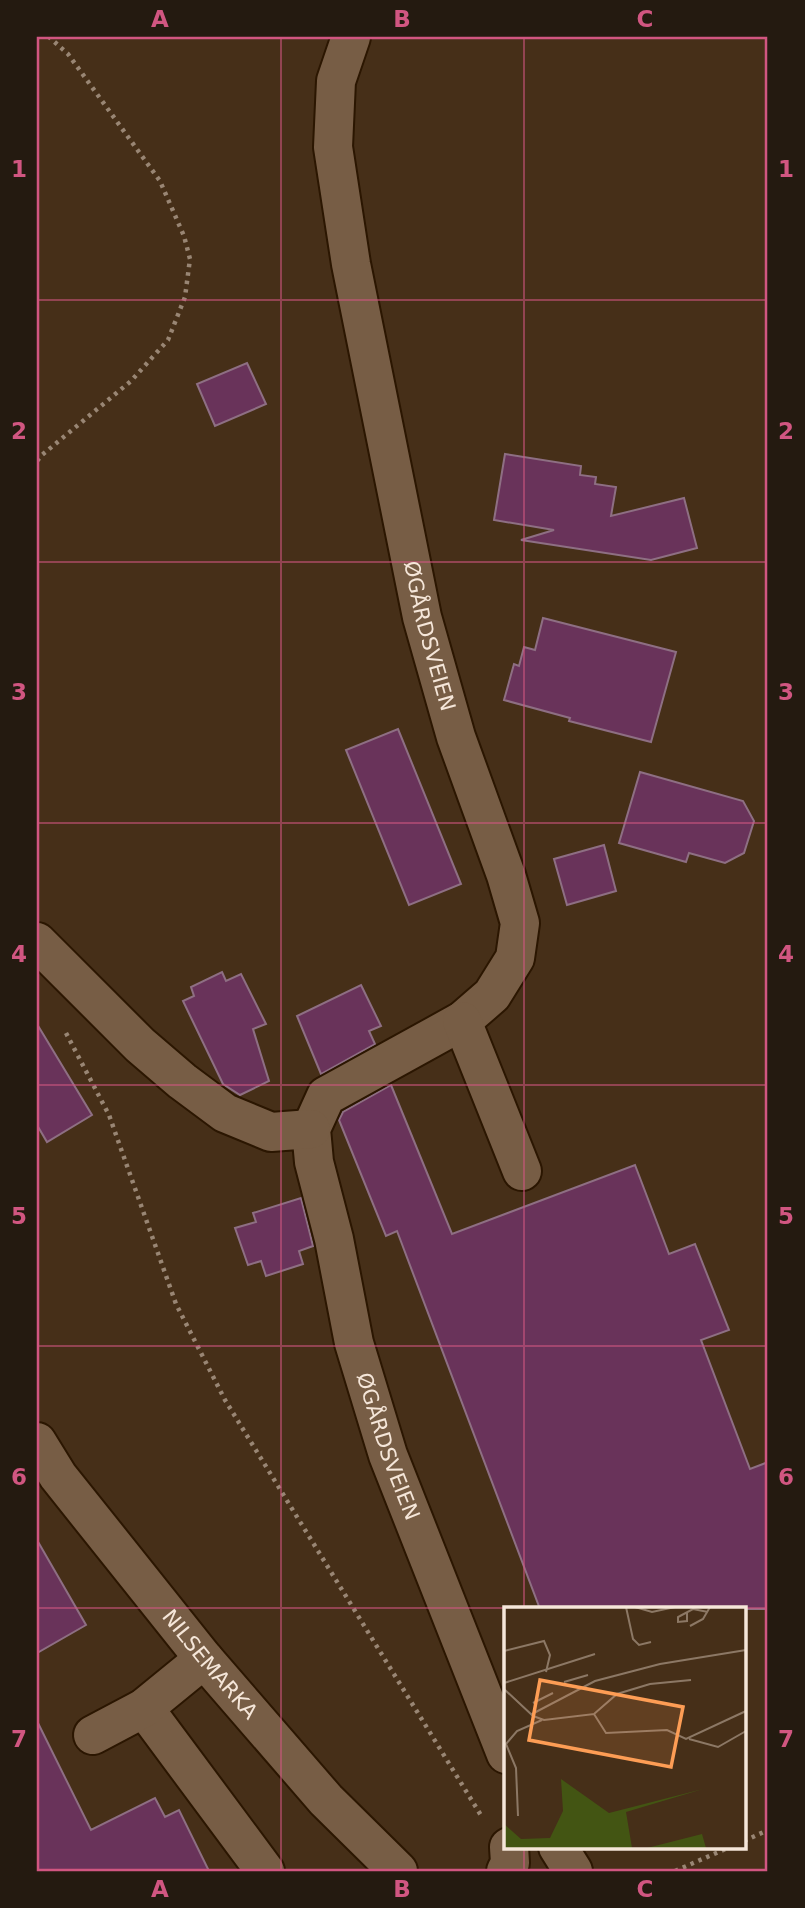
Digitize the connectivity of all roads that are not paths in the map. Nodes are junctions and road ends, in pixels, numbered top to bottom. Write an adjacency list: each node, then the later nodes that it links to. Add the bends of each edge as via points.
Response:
1 (351, 37): 3 (street, ØGÅRDSVEIEN, via 336,81 333,147 351,264 422,617 456,737 520,923 515,958 492,995)
2 (37, 942): 4 (street, via 140,1045 225,1113 271,1132)
3 (462, 1021): 4 (street, ØGÅRDSVEIEN, via 326,1096); 5 (street)
4 (310, 1129): 10 (street, ØGÅRDSVEIEN, via 354,1343 388,1455)
5 (522, 1171)
6 (37, 1443): 7 (street, NILSEMARKA, via 58,1476)
7 (204, 1659): 8 (street); 13 (street, NILSEMARKA, via 326,1800)
8 (144, 1708): 9 (street); 12 (street)
9 (93, 1735)
10 (504, 1749)
11 (559, 1848): 14 (street)
12 (265, 1871)
13 (398, 1871)
14 (573, 1871)

